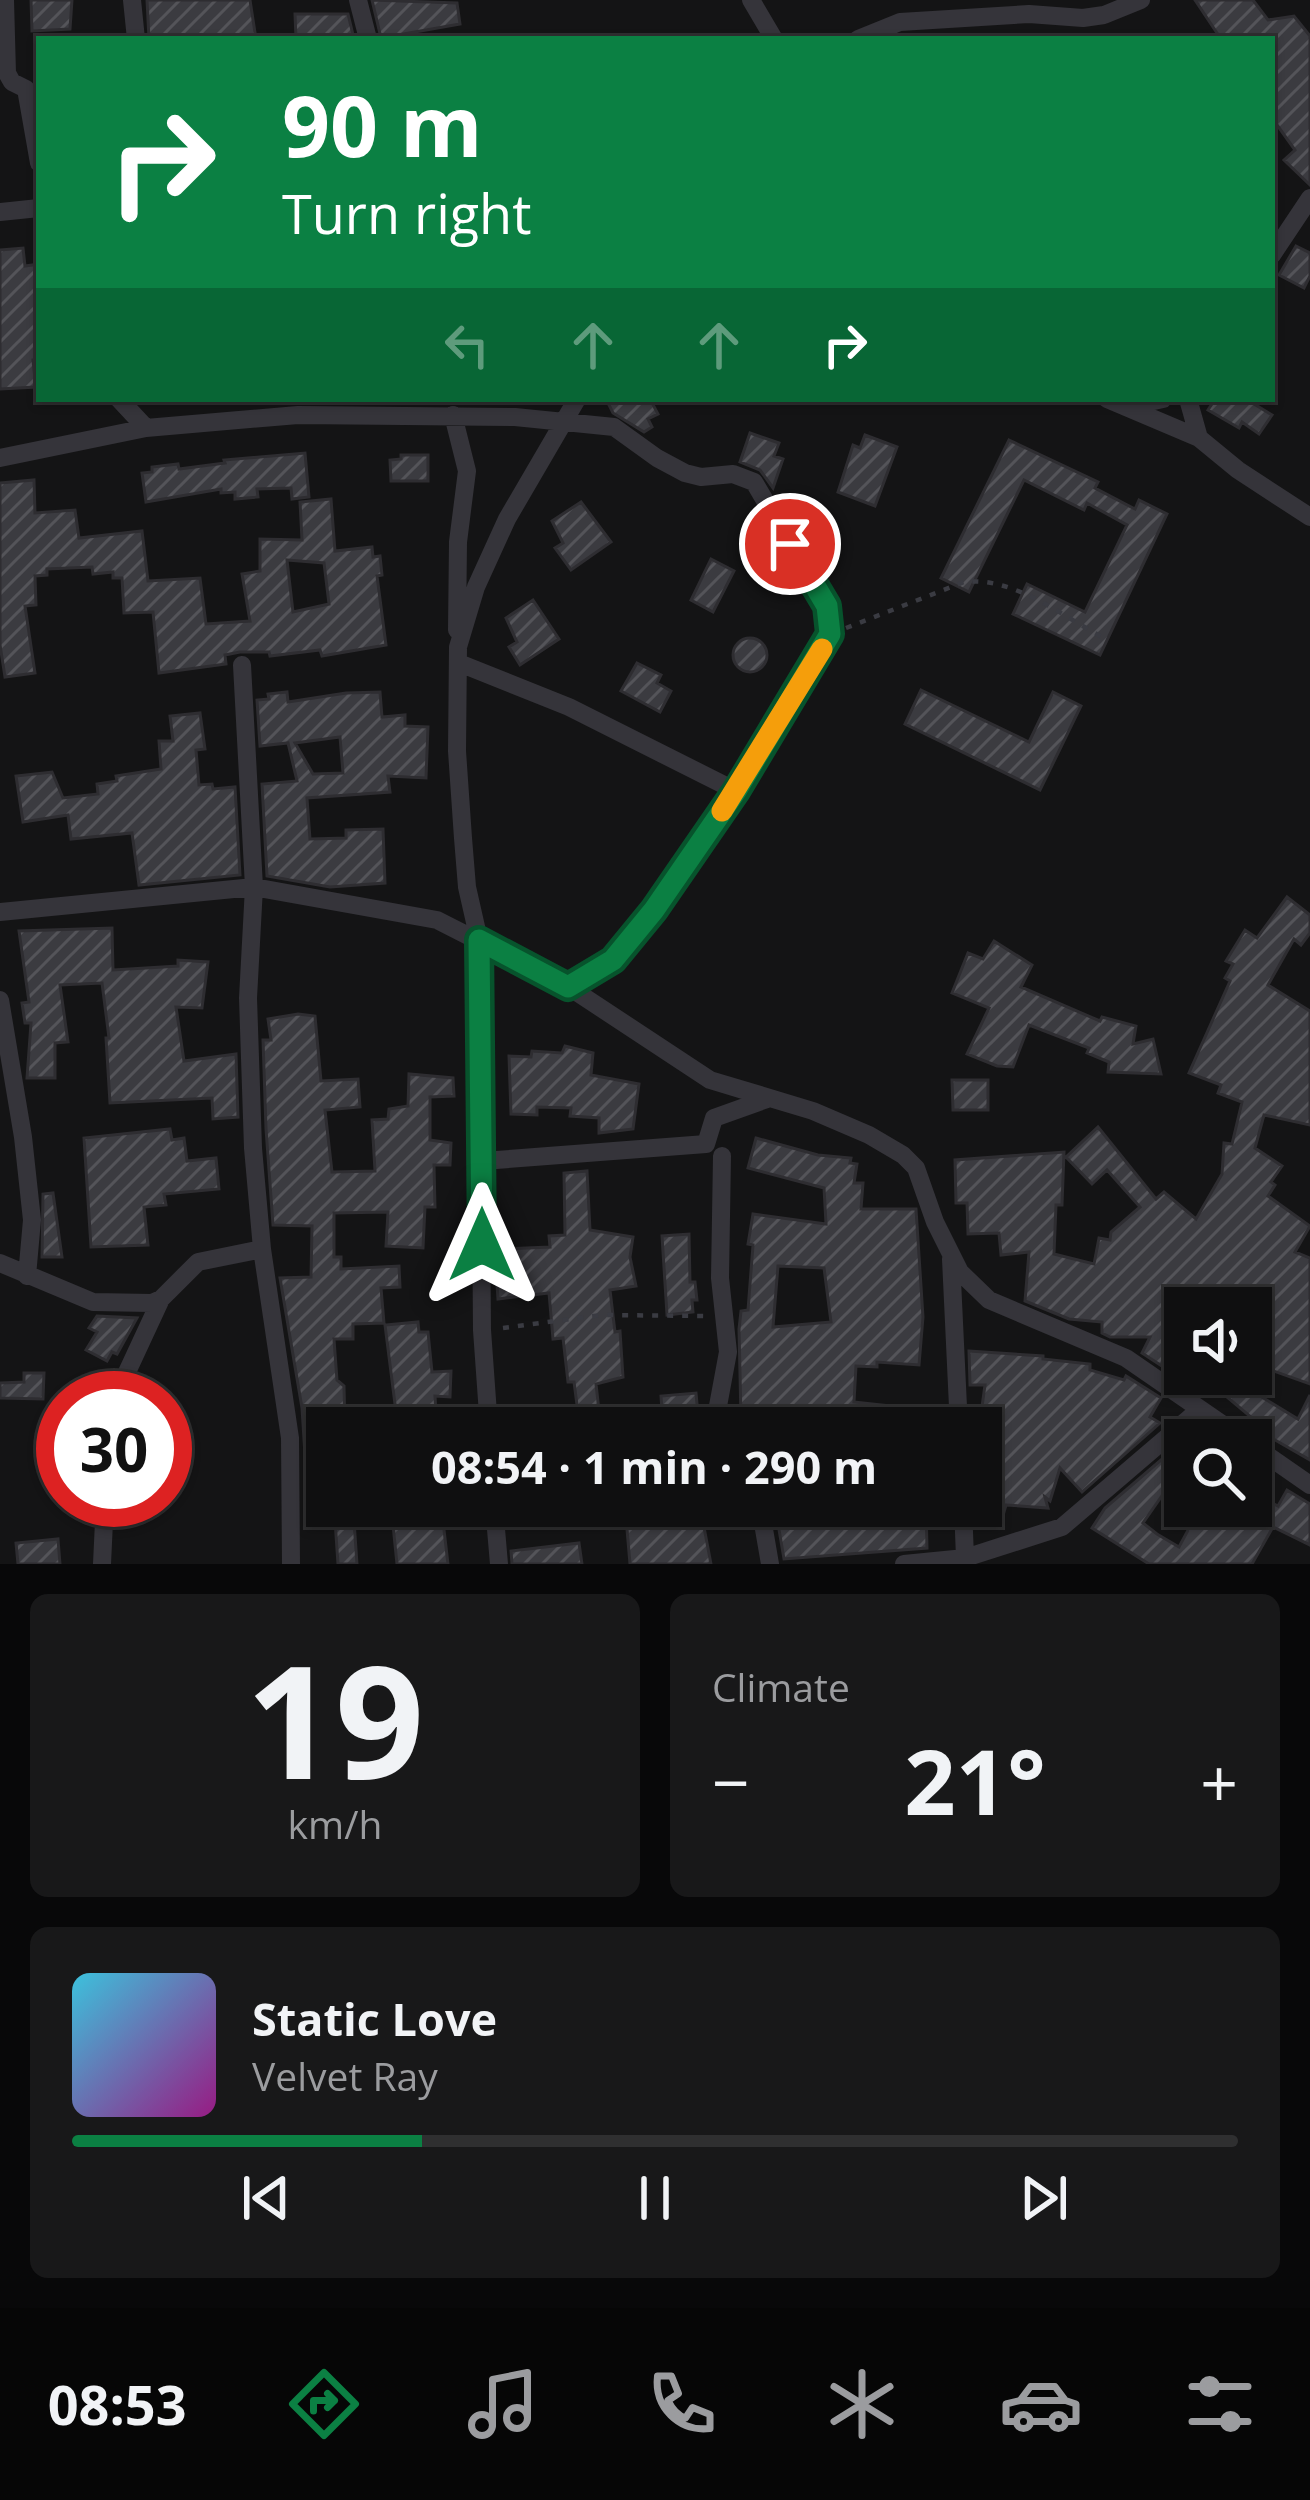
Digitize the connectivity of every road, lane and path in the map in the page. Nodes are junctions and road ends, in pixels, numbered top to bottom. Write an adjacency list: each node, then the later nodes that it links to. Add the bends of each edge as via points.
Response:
1 (5, 0): 11 (street, via 7,73 26,89)
2 (132, 0): 7 (street)
3 (358, 0): 8 (street)
4 (752, 0): 9 (street)
5 (1141, 0): 6 (street, via 1083,18)
6 (950, 10): 10 (street)
7 (136, 36)
8 (367, 36)
9 (772, 36)
10 (865, 36)
11 (36, 146)
12 (1307, 207): 15 (street)
13 (36, 208): 14 (street)
14 (0, 212)
15 (1275, 251)
16 (122, 402): 24 (street)
17 (575, 402): 23 (street)
18 (1114, 402): 21 (street)
19 (1149, 402): 21 (street)
20 (1189, 402): 25 (street)
21 (1126, 407): 25 (street)
22 (453, 415): 23 (street); 24 (street, via 298,415); 30 (street, via 467,471)
23 (565, 419): 28 (street, via 620,429 685,473 754,482 827,606); 30 (street, via 476,587)
24 (146, 428): 26 (street)
25 (1199, 438): 27 (street)
26 (0, 457)
27 (1310, 517)
28 (830, 634): 29 (path, via 978,580 1008,587); 32 (street)
29 (1102, 637)
30 (459, 655): 32 (street); 35 (street, via 460,795)
31 (242, 665): 33 (street)
32 (736, 791): 36 (street, via 613,960)
33 (254, 887): 34 (street); 35 (street, via 437,920); 41 (street, via 248,998)
34 (0, 912)
35 (479, 940): 36 (street); 40 (street)
36 (568, 987): 38 (street, via 710,1080)
37 (0, 1000): 44 (street, via 32,1220)
38 (767, 1099): 40 (street, via 715,1118 706,1144); 42 (street, via 843,1123 909,1160)
39 (722, 1156): 46 (street)
40 (483, 1161): 47 (street)
41 (262, 1249): 45 (street, via 198,1262); 62 (street, via 290,1438)
42 (951, 1254): 51 (street); 52 (street, via 989,1300 1126,1358)
43 (0, 1263): 44 (street)
44 (27, 1276): 45 (street, via 93,1302)
45 (161, 1299): 48 (street)
46 (724, 1315): 47 (path, via 601,1315); 50 (street, via 728,1352)
47 (482, 1330): 49 (street)
48 (128, 1371)
49 (488, 1407)
50 (718, 1407)
51 (958, 1407)
52 (1200, 1409): 53 (street); 60 (street, via 1062,1527)
53 (1215, 1419)
54 (1272, 1458): 55 (street)
55 (1310, 1484)
56 (104, 1527): 61 (street)
57 (496, 1527): 63 (street)
58 (764, 1527): 64 (street)
59 (963, 1527): 60 (street)
60 (965, 1558): 65 (street)
61 (102, 1564)
62 (291, 1564)
63 (499, 1564)
64 (770, 1564)
65 (904, 1564)

